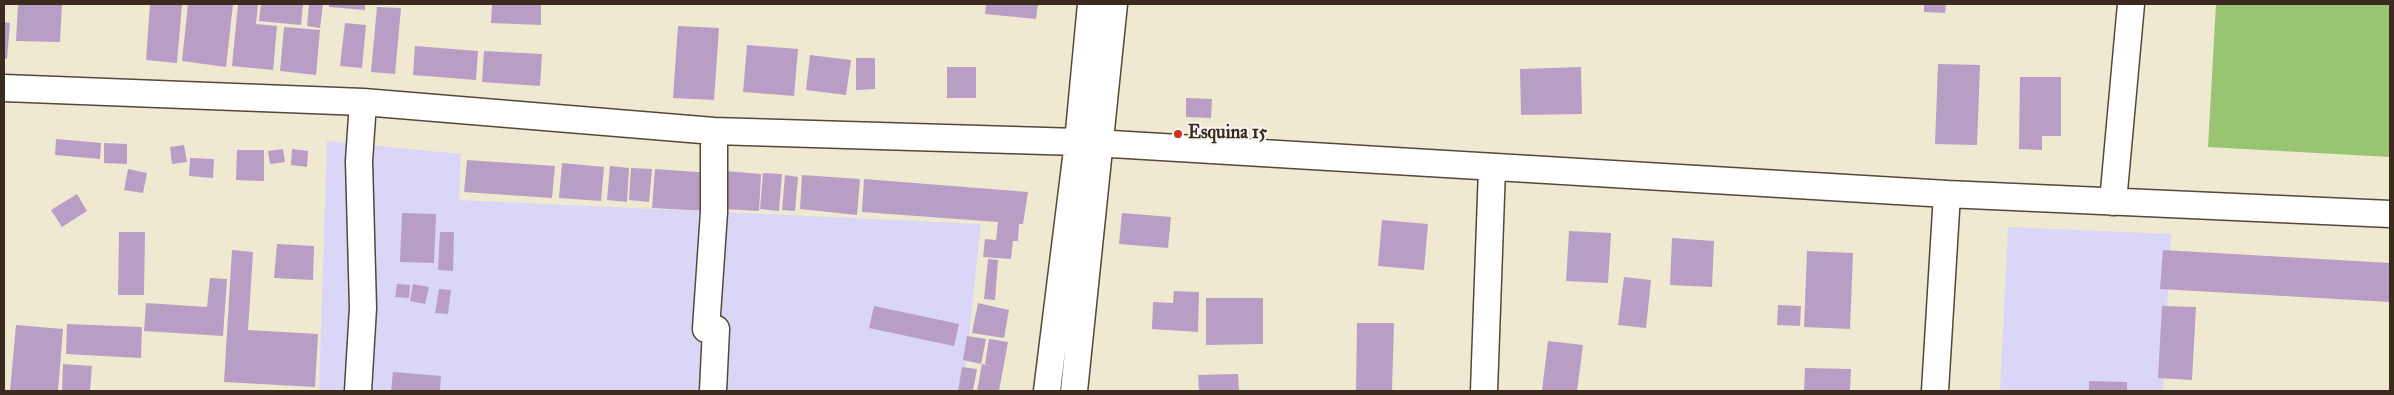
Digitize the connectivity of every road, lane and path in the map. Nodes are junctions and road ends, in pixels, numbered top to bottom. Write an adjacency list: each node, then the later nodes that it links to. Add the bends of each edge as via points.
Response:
1 (1091, 4): 7 (street)
2 (1114, 4): 7 (street)
3 (2131, 4): 10 (street)
4 (4, 88): 5 (street)
5 (362, 102): 6 (street); 12 (street, via 359,180 363,308)
6 (714, 131): 7 (street); 13 (street, via 714,212 706,329 716,329)
7 (1090, 144): 8 (street); 14 (street); 15 (street)
8 (1492, 168): 9 (street); 16 (street)
9 (1947, 194): 10 (street); 17 (street)
10 (2113, 202): 11 (street)
11 (2390, 214)
12 (358, 391)
13 (713, 391)
14 (1048, 391)
15 (1074, 391)
16 (1484, 391)
17 (1935, 391)

